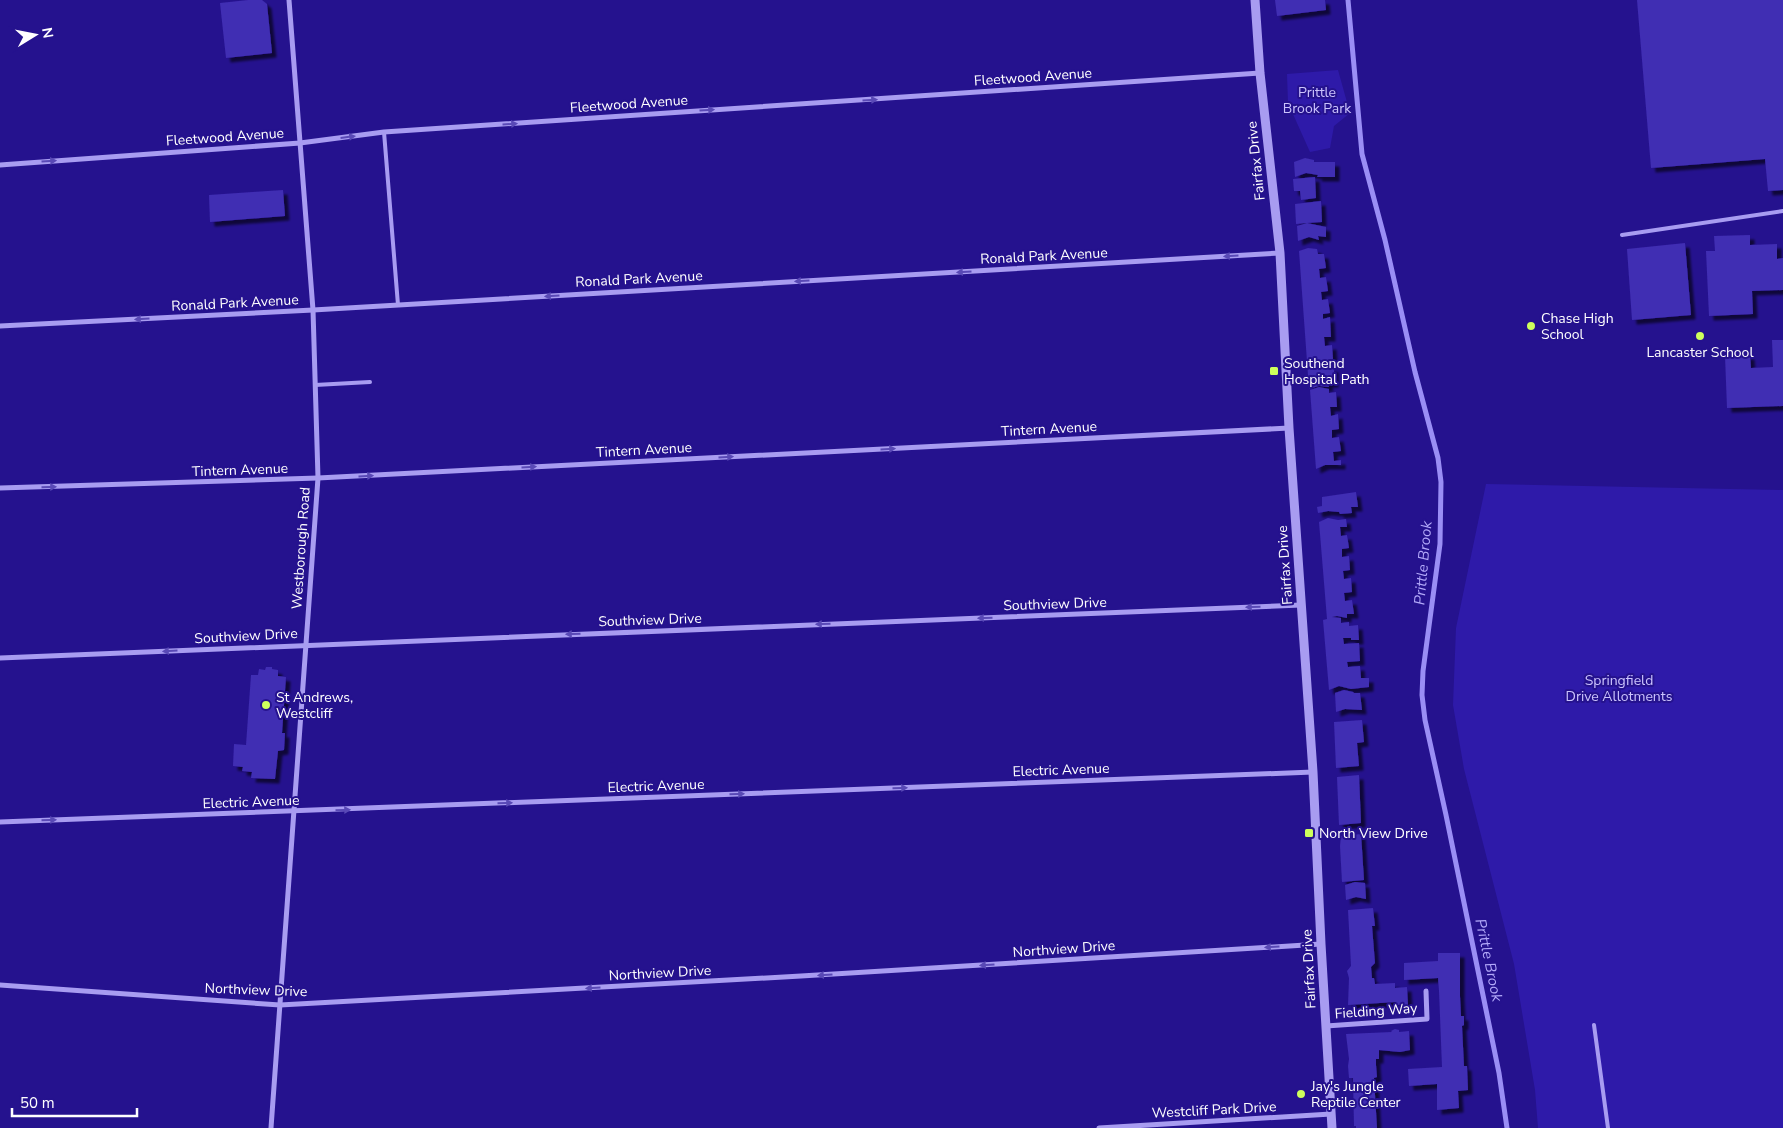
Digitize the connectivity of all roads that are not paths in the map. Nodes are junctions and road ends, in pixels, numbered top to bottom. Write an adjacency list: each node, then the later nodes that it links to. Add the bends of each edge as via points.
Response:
1 (289, 0): 5 (street, Westborough Road)
2 (1256, 0): 3 (street, Fairfax Drive)
3 (1260, 73): 4 (street, Fleetwood Avenue, one-way to 3); 9 (street, Fairfax Drive)
4 (384, 132): 5 (street, Fleetwood Avenue, one-way to 4); 10 (lane)
5 (300, 143): 6 (street, Fleetwood Avenue, one-way to 5); 11 (street, Westborough Road)
6 (0, 165)
7 (1783, 211): 8 (lane)
8 (1622, 236)
9 (1280, 253): 10 (street, Ronald Park Avenue, one-way to 10); 15 (street, Fairfax Drive)
10 (398, 305): 11 (street, Ronald Park Avenue)
11 (313, 310): 12 (street, Ronald Park Avenue, one-way to 12); 14 (street, Westborough Road)
12 (0, 326)
13 (370, 382): 14 (lane)
14 (315, 385): 16 (street, Westborough Road)
15 (1289, 428): 16 (street, Tintern Avenue, one-way to 15); 18 (street, Fairfax Drive)
16 (318, 478): 17 (street, Tintern Avenue, one-way to 16); 19 (street, Westborough Road)
17 (0, 488)
18 (1301, 605): 19 (street, Southview Drive, one-way to 19); 21 (street, Fairfax Drive)
19 (306, 645): 20 (street, Southview Drive, one-way to 20); 22 (street, Westborough Road)
20 (0, 658)
21 (1313, 772): 22 (street, Electric Avenue, one-way to 21); 24 (street, Fairfax Drive)
22 (294, 812): 23 (street, Electric Avenue, one-way to 22); 27 (street, Westborough Road)
23 (0, 822)
24 (1320, 944): 27 (street, Northview Drive, one-way to 27); 29 (street, Fairfax Drive)
25 (0, 985): 27 (street, Northview Drive)
26 (1426, 991): 29 (street, Fielding Way, via 1427,1019)
27 (280, 1005): 31 (street, Westborough Road)
28 (1594, 1025): 34 (lane)
29 (1326, 1026): 30 (street, Fairfax Drive)
30 (1332, 1114): 32 (street, Westcliff Park Drive); 33 (street, Fairfax Drive)
31 (271, 1128)
32 (1099, 1128)
33 (1332, 1128)
34 (1608, 1128)

